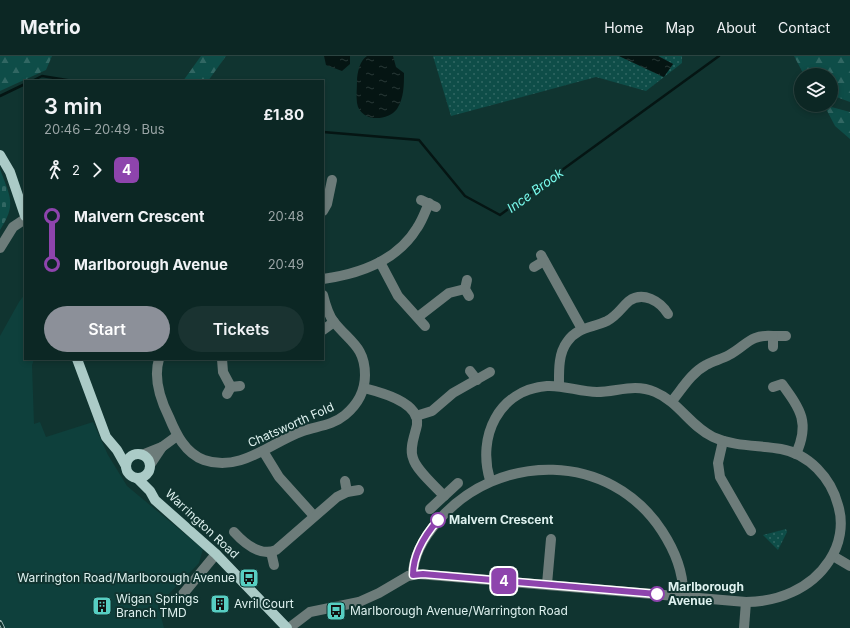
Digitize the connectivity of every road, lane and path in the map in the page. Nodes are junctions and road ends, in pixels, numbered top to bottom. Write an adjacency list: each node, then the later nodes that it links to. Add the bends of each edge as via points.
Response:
1 (0, 155): 5 (main road, via 10,172)
2 (332, 180): 4 (street)
3 (429, 203): 8 (street, via 418,227 405,245)
4 (324, 209)
5 (24, 215)
6 (24, 219): 7 (street, via 14,227)
7 (0, 248)
8 (380, 262): 10 (street, via 350,274); 14 (street, via 398,296)
9 (534, 267): 18 (street, via 542,258)
10 (324, 279)
11 (467, 288): 14 (street, via 449,292)
12 (324, 297): 15 (street)
13 (668, 315): 18 (street, via 654,300 639,297 630,300 612,319)
14 (418, 317): 16 (street)
15 (334, 322): 17 (street); 28 (street, via 360,352 364,362)
16 (426, 326)
17 (324, 329)
18 (582, 329): 27 (street, via 571,337 563,348)
19 (786, 336): 30 (street, via 773,341 764,335 752,338 729,355 705,365 693,375)
20 (77, 360): 35 (main road, via 106,437)
21 (159, 360): 32 (street, Chatsworth Fold, via 156,382 162,403)
22 (222, 360): 29 (street, via 223,372)
23 (470, 371): 25 (street)
24 (490, 372): 25 (street)
25 (477, 380): 31 (street, via 432,410)
26 (778, 382): 37 (street, via 803,421 804,434)
27 (559, 386): 30 (street, via 592,392 639,388 655,392); 42 (street, via 531,389 513,398 501,410 492,424 485,446 485,460)
28 (364, 388): 31 (street, via 397,398); 36 (street, Chatsworth Fold, via 352,408 338,420 293,435)
29 (233, 389)
30 (672, 401): 33 (street, via 700,430)
31 (416, 416): 48 (street, via 412,457 416,466)
32 (177, 436): 34 (street); 36 (street, Chatsworth Fold, via 195,455 215,462 239,461)
33 (723, 441): 37 (street, via 781,449); 51 (street, via 718,463 720,477)
34 (162, 447): 38 (street); 40 (street)
35 (117, 450): 38 (main road); 39 (main road)
36 (263, 451): 50 (street, via 279,477)
37 (796, 454): 56 (street, via 819,471 837,502 841,530)
38 (138, 455): 39 (main road, via 129,459); 40 (main road, via 147,459)
39 (126, 466): 41 (main road, via 131,475)
40 (149, 468): 41 (main road, via 143,476); 45 (main road, Warrington Road)
41 (137, 478): 45 (main road, Warrington Road)
42 (490, 480): 59 (street, via 462,497 432,527 418,552); 62 (street, via 518,472 544,469 585,474 607,482 636,500 658,524 677,560 683,578)
43 (345, 481): 47 (street)
44 (458, 483): 48 (street)
45 (150, 490): 55 (main road, Warrington Road, via 155,500)
46 (359, 490): 47 (street)
47 (347, 492): 50 (street)
48 (444, 496): 49 (street)
49 (430, 509)
50 (314, 516): 54 (street)
51 (750, 524)
52 (234, 532): 54 (street, via 239,543)
53 (551, 540): 60 (street)
54 (271, 552): 57 (street)
55 (216, 554): 61 (street); 64 (main road, Warrington Road)
56 (832, 556): 58 (street); 63 (street, via 816,577 793,591 771,600)
57 (274, 565)
58 (850, 566)
59 (413, 575): 60 (street); 64 (street, via 359,602 310,612)
60 (547, 584): 62 (street)
61 (183, 594)
62 (683, 596): 63 (street)
63 (746, 602): 65 (street)
64 (288, 628)
65 (744, 628)

